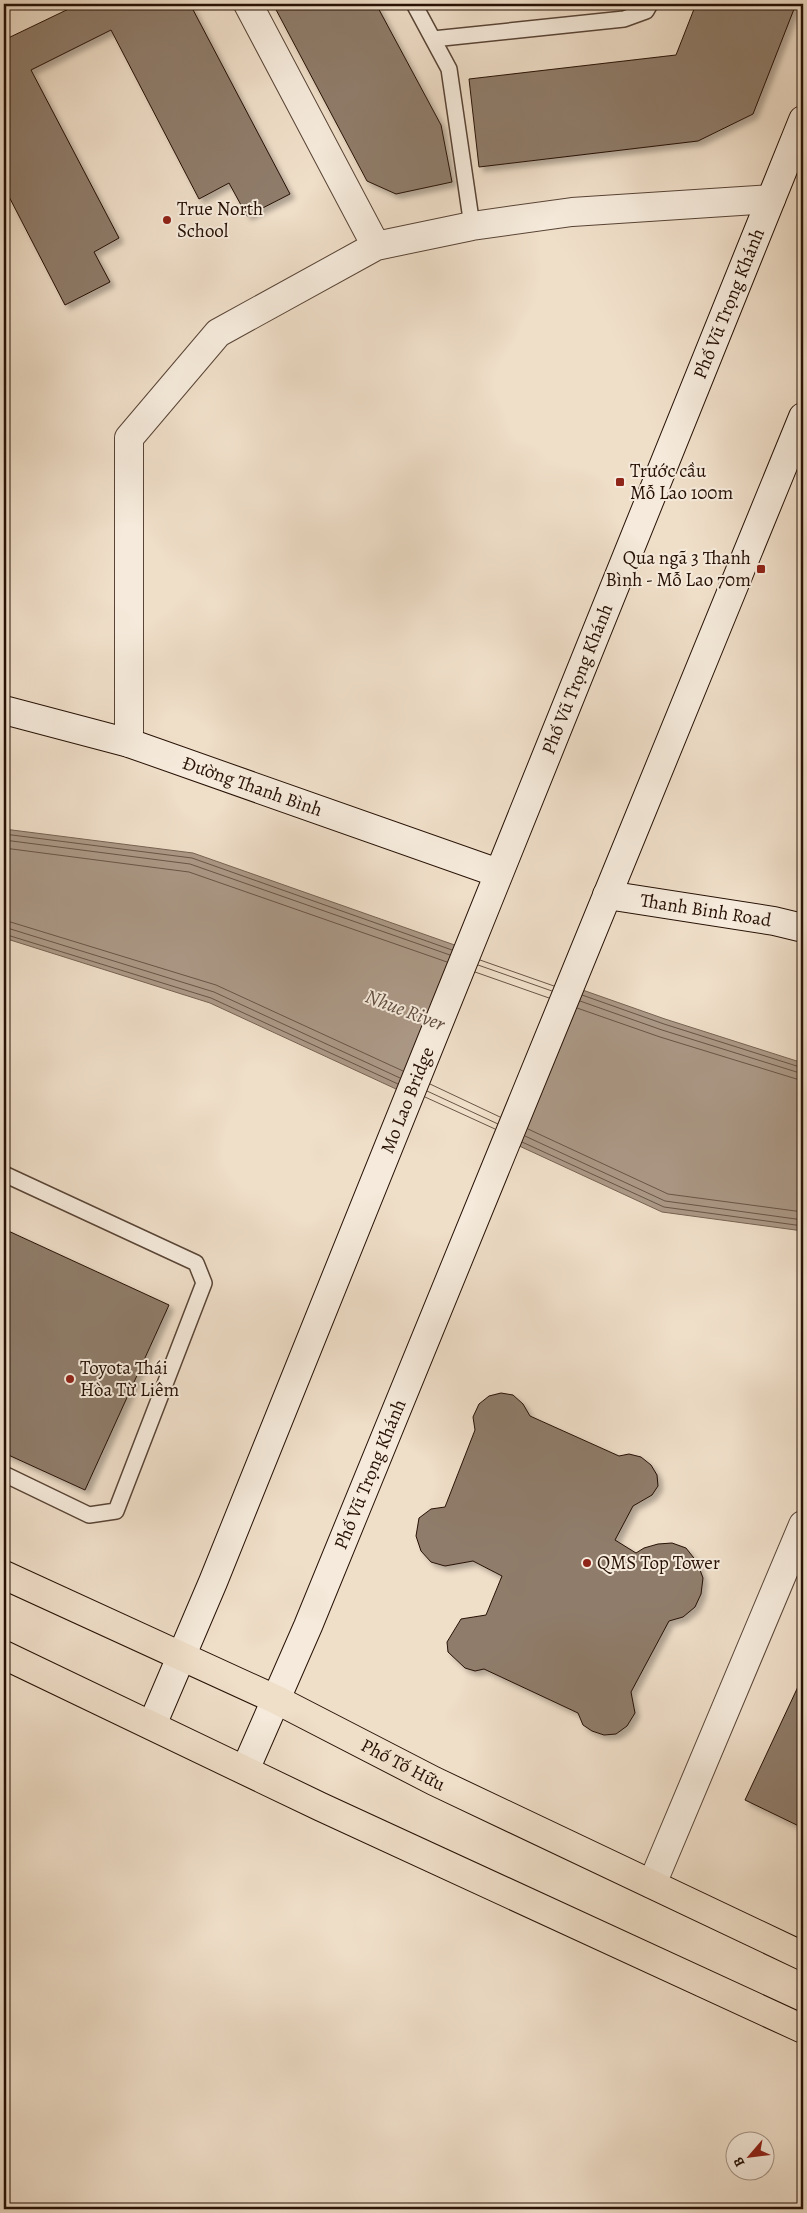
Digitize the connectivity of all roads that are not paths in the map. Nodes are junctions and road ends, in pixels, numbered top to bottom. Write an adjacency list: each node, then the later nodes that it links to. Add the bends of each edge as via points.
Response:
1 (248, 4): 8 (main road)
2 (414, 4): 4 (lane)
3 (650, 4): 4 (lane, via 646,11 624,19)
4 (433, 39): 7 (lane, via 449,69)
5 (803, 120): 6 (main road, Phố Vũ Trọng Khánh)
6 (771, 199): 7 (main road, via 572,212); 12 (main road, Phố Vũ Trọng Khánh)
7 (472, 226): 8 (main road)
8 (376, 246): 11 (main road, via 218,333 129,438)
9 (803, 417): 13 (main road)
10 (4, 710): 11 (main road, Đường Thanh Bình)
11 (129, 743): 12 (main road, Đường Thanh Bình)
12 (498, 873): 15 (main road, Phố Vũ Trọng Khánh)
13 (607, 895): 14 (main road, Thanh Binh Road); 22 (main road, Phố Vũ Trọng Khánh)
14 (803, 928)
15 (474, 934): 21 (main road, Mo Lao Bridge)
16 (4, 1174): 17 (lane, via 196,1262 204,1283 116,1511 89,1515)
17 (4, 1474)
18 (803, 1525): 25 (main road)
19 (4, 1575): 21 (main road, Phố Tố Hữu)
20 (4, 1654): 23 (main road)
21 (182, 1656): 22 (main road, Phố Tố Hữu); 23 (main road)
22 (277, 1700): 24 (main road, Phố Vũ Trọng Khánh); 25 (main road, Phố Tố Hữu, via 434,1781)
23 (152, 1725): 24 (main road)
24 (245, 1770): 27 (main road)
25 (652, 1884): 26 (main road, Phố Tố Hữu)
26 (803, 1956)
27 (803, 2029)

